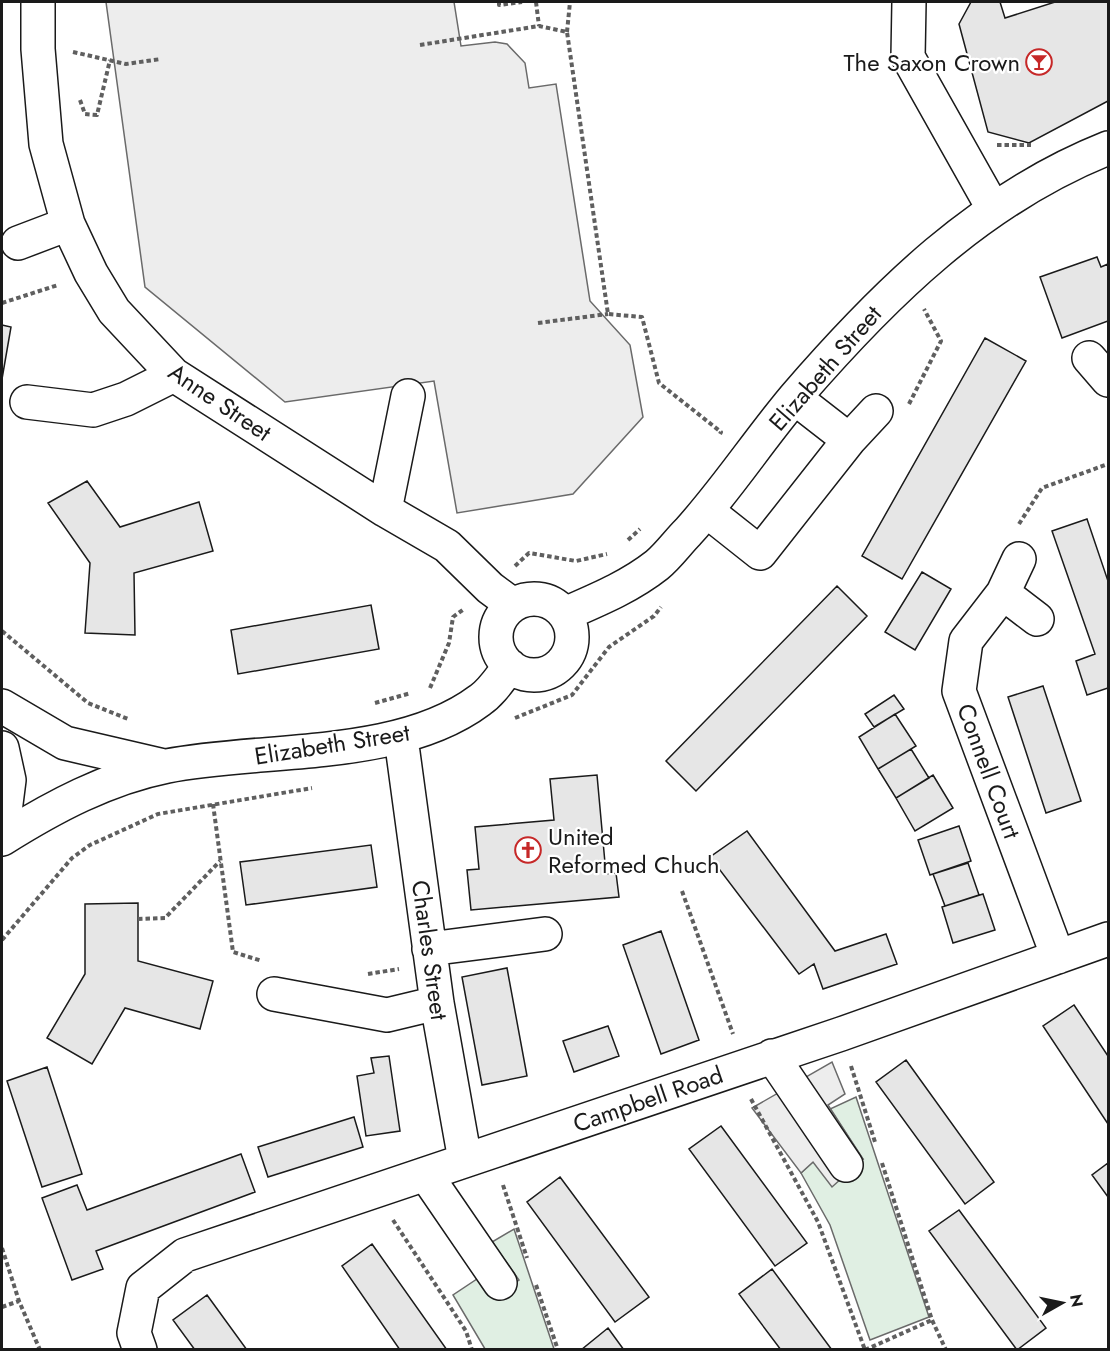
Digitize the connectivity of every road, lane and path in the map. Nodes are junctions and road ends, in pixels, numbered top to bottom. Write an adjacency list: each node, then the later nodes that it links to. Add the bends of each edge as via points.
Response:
1 (38, 2): 16 (main road, Anne Street, via 46,144)
2 (499, 2): 3 (path)
3 (522, 2)
4 (536, 2): 7 (path)
5 (570, 2): 8 (path)
6 (909, 2): 15 (main road, via 908,57)
7 (539, 26): 8 (path); 9 (path)
8 (567, 32): 21 (path)
9 (420, 45)
10 (85, 54): 12 (path)
11 (161, 59): 12 (path, via 126,64)
12 (110, 60): 13 (path, via 97,115 85,114)
13 (77, 94)
14 (1108, 148): 15 (main road, Elizabeth Street)
15 (993, 208): 25 (main road, Elizabeth Street, via 915,271)
16 (68, 224): 17 (main road); 18 (main road, Anne Street)
17 (18, 243)
18 (91, 273): 19 (path); 23 (main road, Anne Street, via 114,311)
19 (2, 303)
20 (924, 309): 27 (path, via 941,341 899,424)
21 (608, 314): 22 (path); 29 (path, via 642,317 659,383 721,432)
22 (538, 323)
23 (174, 375): 26 (main road, via 93,410); 31 (main road, Anne Street)
24 (408, 396): 31 (main road)
25 (795, 398): 28 (main road); 32 (main road, Elizabeth Street)
26 (27, 402)
27 (876, 411): 28 (main road)
28 (849, 440): 32 (main road, via 760,553)
29 (714, 441)
30 (1108, 464): 37 (path, via 1042,488 1008,543)
31 (385, 510): 39 (main road, Anne Street, via 447,546)
32 (707, 511): 40 (main road, Elizabeth Street, via 651,569 627,586)
33 (648, 520): 34 (path)
34 (619, 547)
35 (530, 553): 36 (path, via 576,561)
36 (612, 553)
37 (1019, 559): 38 (main road, Connell Court)
38 (1003, 592): 42 (main road); 59 (main road, Connell Court, via 966,641 959,691)
39 (513, 605): 40 (main road, via 541,599); 44 (main road, via 503,615 497,635 501,655)
40 (565, 614): 44 (main road, via 572,628 572,644 554,669 524,673)
41 (453, 617): 45 (path, via 449,643 430,688)
42 (1037, 619)
43 (2, 631): 47 (path, via 88,703)
44 (510, 666): 48 (main road, Elizabeth Street, via 482,699 450,719)
45 (369, 705)
46 (2, 706): 50 (main road, Elizabeth Street, via 64,743)
47 (136, 723)
48 (401, 738): 50 (main road, Elizabeth Street); 58 (main road, Charles Street)
49 (2, 748): 52 (main road, via 9,780)
50 (167, 766): 52 (main road, Elizabeth Street, via 78,795)
51 (213, 804): 53 (path)
52 (2, 837)
53 (221, 860): 55 (path, via 165,918); 60 (path, via 233,952)
54 (682, 891): 65 (path)
55 (138, 919)
56 (545, 934): 58 (main road)
57 (1108, 939): 59 (main road, Campbell Road)
58 (431, 956): 61 (path); 63 (main road, Charles Street)
59 (1058, 957): 64 (main road, Campbell Road)
60 (265, 962)
61 (364, 975)
62 (274, 994): 63 (main road, via 387,1015)
63 (437, 1003): 67 (main road, Charles Street)
64 (841, 1034): 65 (main road, Campbell Road); 66 (path)
65 (750, 1064): 67 (main road, Campbell Road); 69 (main road); 83 (path, via 818,1222)
66 (878, 1151)
67 (479, 1157): 70 (main road, Campbell Road); 73 (path)
68 (882, 1162): 78 (path)
69 (846, 1164)
70 (426, 1175): 71 (main road, Campbell Road); 75 (main road)
71 (376, 1193): 80 (main road, Campbell Road, via 185,1255 143,1288 135,1333); 81 (path, via 466,1332)
72 (2, 1248): 76 (path)
73 (529, 1262)
74 (532, 1273): 82 (path)
75 (500, 1283)
76 (19, 1301): 77 (path); 79 (path)
77 (2, 1307)
78 (932, 1320): 83 (path); 84 (path)
79 (40, 1350)
80 (140, 1350)
81 (472, 1350)
82 (558, 1350)
83 (865, 1350)
84 (946, 1350)

